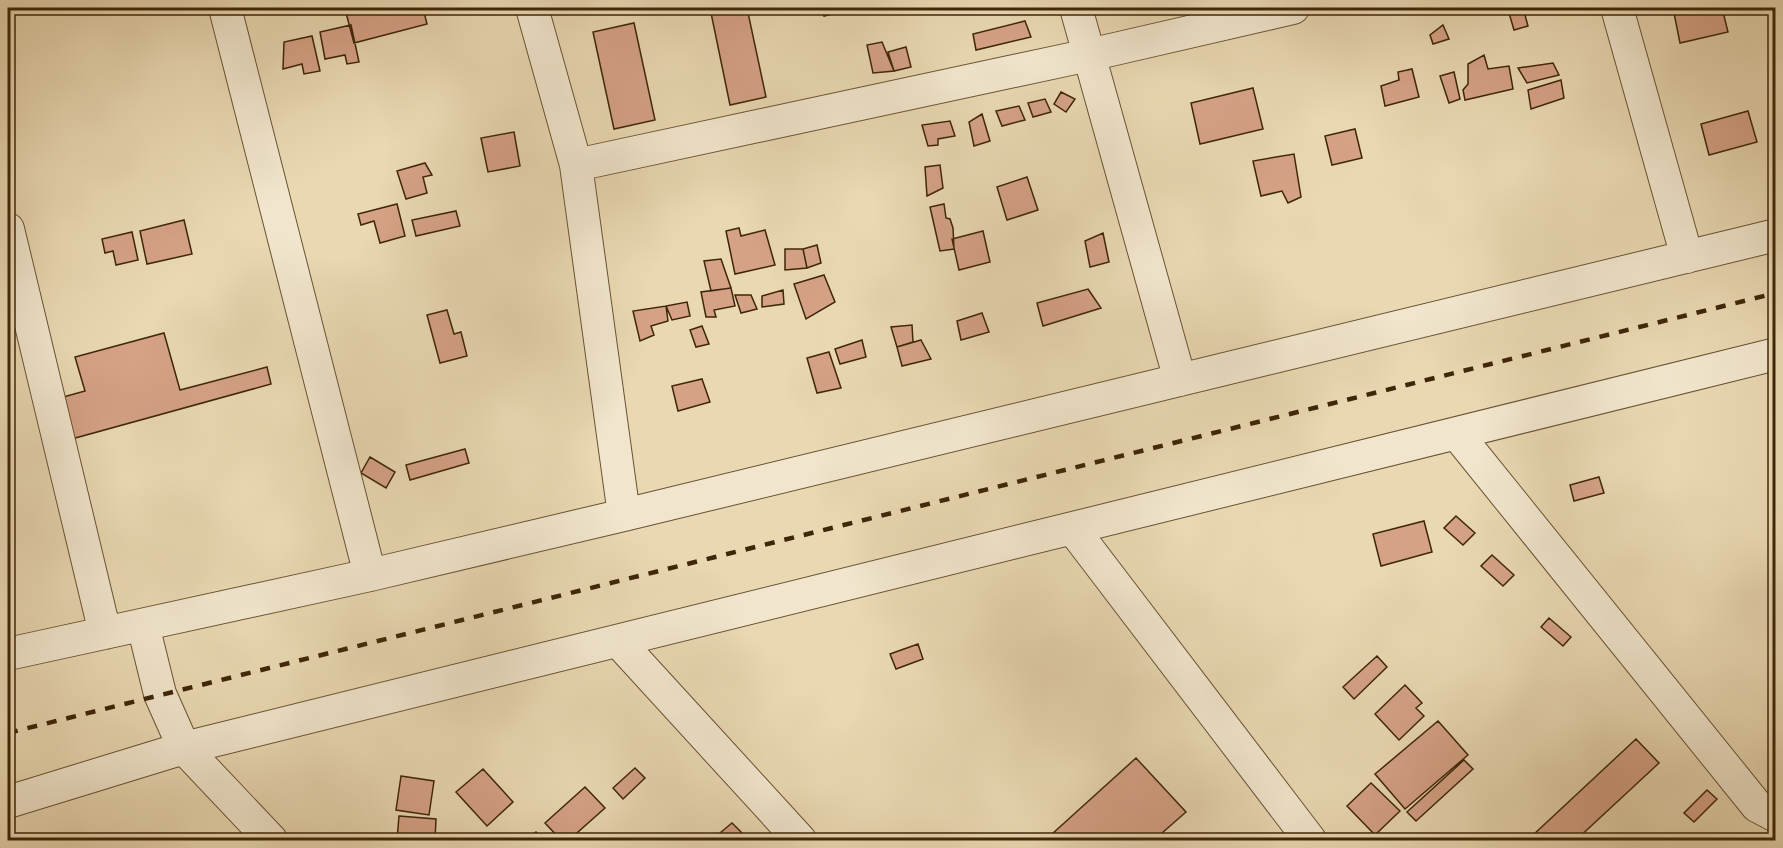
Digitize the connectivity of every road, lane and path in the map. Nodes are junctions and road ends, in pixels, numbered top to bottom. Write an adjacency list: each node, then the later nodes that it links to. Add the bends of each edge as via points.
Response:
1 (225, 8): 16 (street)
2 (531, 8): 7 (street)
3 (1076, 8): 6 (street)
4 (1293, 8): 6 (street)
5 (1617, 8): 10 (street)
6 (1089, 55): 7 (street); 12 (street)
7 (576, 165): 14 (street)
8 (8, 229): 18 (street)
9 (1776, 235): 10 (street)
10 (1687, 257): 12 (street)
11 (1776, 354): 13 (street)
12 (1180, 380): 14 (street)
13 (1457, 434): 15 (street); 23 (street, via 1757,806)
14 (624, 515): 16 (street)
15 (1072, 529): 19 (street); 26 (street)
16 (370, 575): 17 (street)
17 (143, 625): 18 (street); 21 (street, via 160,694)
18 (105, 633): 20 (street)
19 (618, 641): 21 (street); 25 (street)
20 (8, 654)
21 (184, 748): 22 (street); 24 (street)
22 (8, 802)
23 (1776, 816)
24 (271, 840)
25 (800, 840)
26 (1310, 840)

